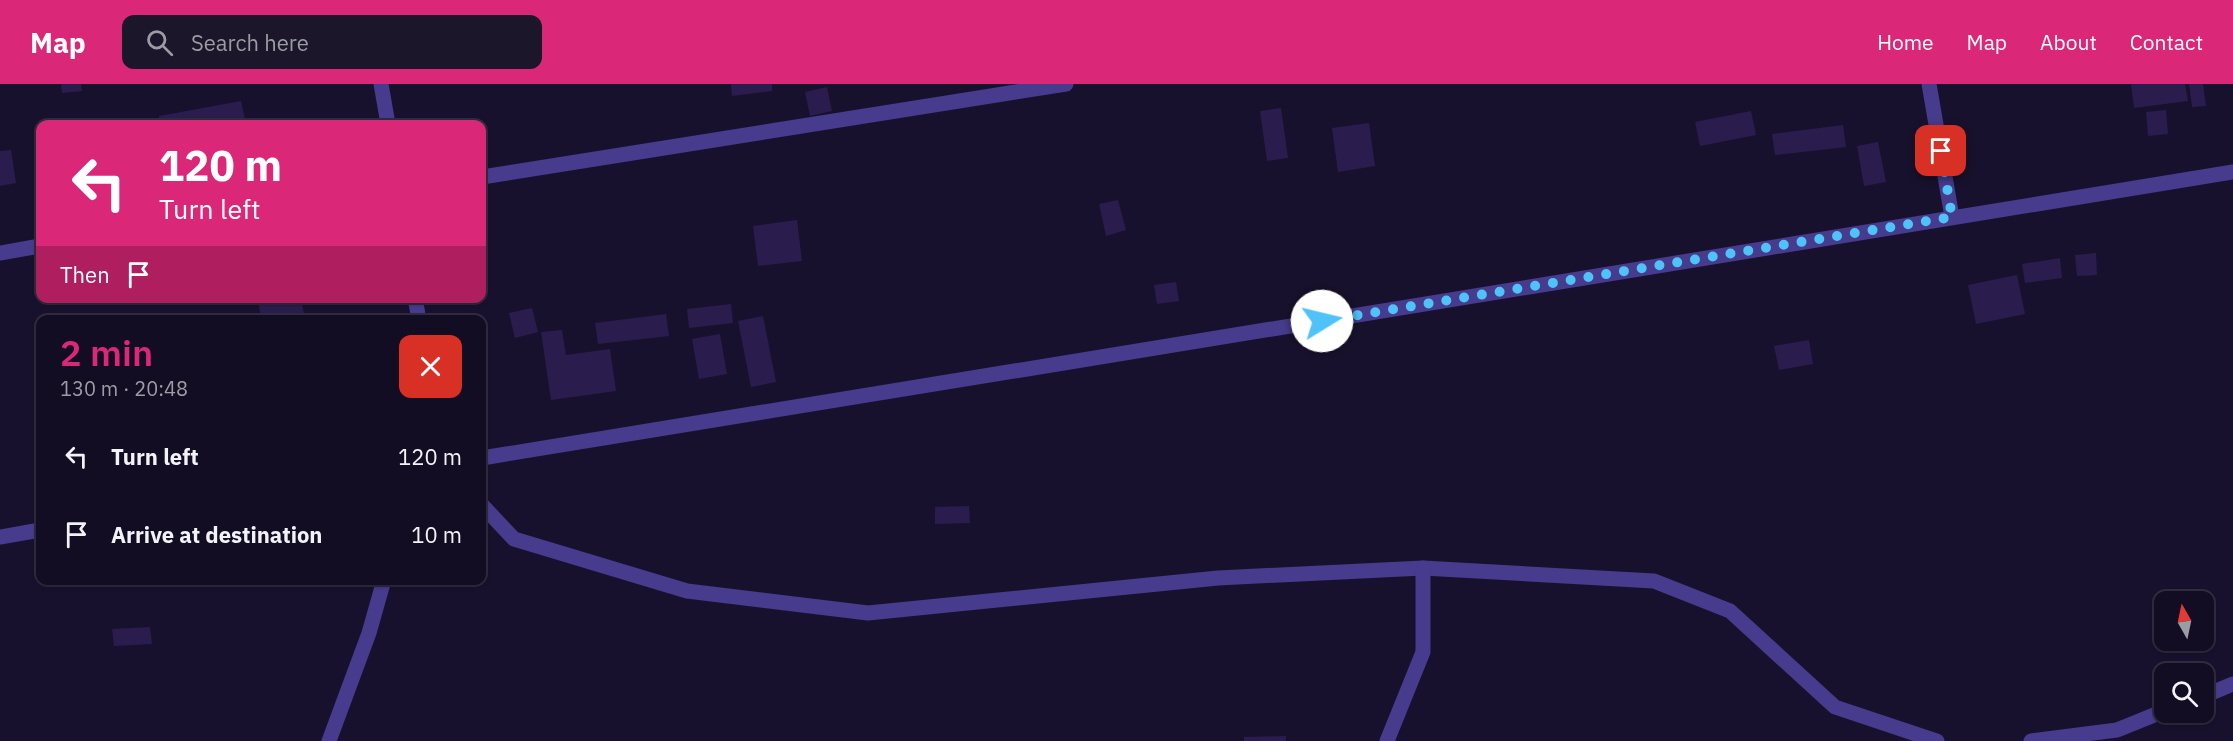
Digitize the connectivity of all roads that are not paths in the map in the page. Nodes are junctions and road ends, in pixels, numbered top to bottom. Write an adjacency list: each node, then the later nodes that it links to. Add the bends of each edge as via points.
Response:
1 (381, 84): 4 (street)
2 (1066, 84): 6 (street)
3 (1929, 84): 7 (street)
4 (387, 120)
5 (2233, 172): 7 (street)
6 (486, 176)
7 (1952, 217): 10 (street)
8 (36, 247): 9 (street)
9 (0, 253)
10 (486, 457)
11 (486, 509): 14 (street, via 514,539 687,591 868,613 1218,578)
12 (36, 531): 13 (street)
13 (0, 537)
14 (1422, 568): 20 (street, via 1423,652); 21 (street, via 1654,581 1730,610 1834,707)
15 (383, 585): 19 (street, via 369,633)
16 (2233, 684): 17 (street)
17 (2214, 692)
18 (2154, 715): 22 (street, via 2117,730)
19 (328, 741)
20 (1387, 741)
21 (1937, 741)
22 (2031, 741)

